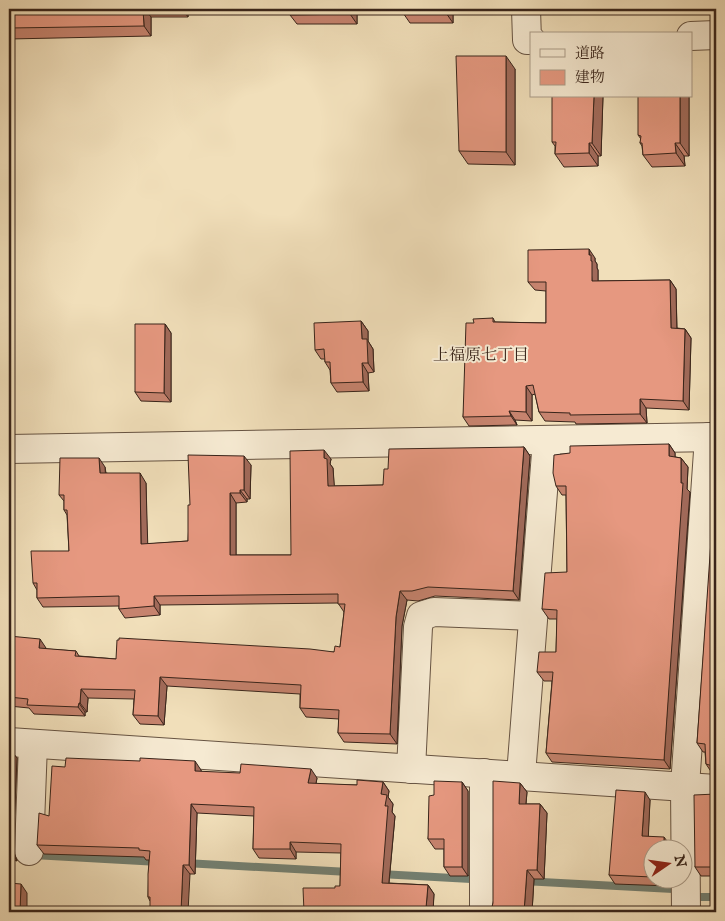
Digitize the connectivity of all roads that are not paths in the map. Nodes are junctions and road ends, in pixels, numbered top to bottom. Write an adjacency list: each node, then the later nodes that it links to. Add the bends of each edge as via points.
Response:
1 (526, 9): 4 (street, via 526,40)
2 (716, 35): 3 (street)
3 (692, 36)
4 (530, 40)
5 (713, 437): 6 (street); 9 (street)
6 (547, 440): 7 (street); 8 (street)
7 (9, 449)
8 (533, 616): 11 (street, via 434,612 421,616); 13 (street)
9 (706, 641): 14 (street)
10 (21, 743): 11 (street); 16 (street)
11 (411, 769): 12 (street)
12 (484, 774): 13 (street); 17 (street)
13 (521, 775): 14 (street)
14 (685, 786): 15 (street); 18 (street)
15 (716, 789)
16 (29, 851)
17 (484, 912)
18 (686, 912)

